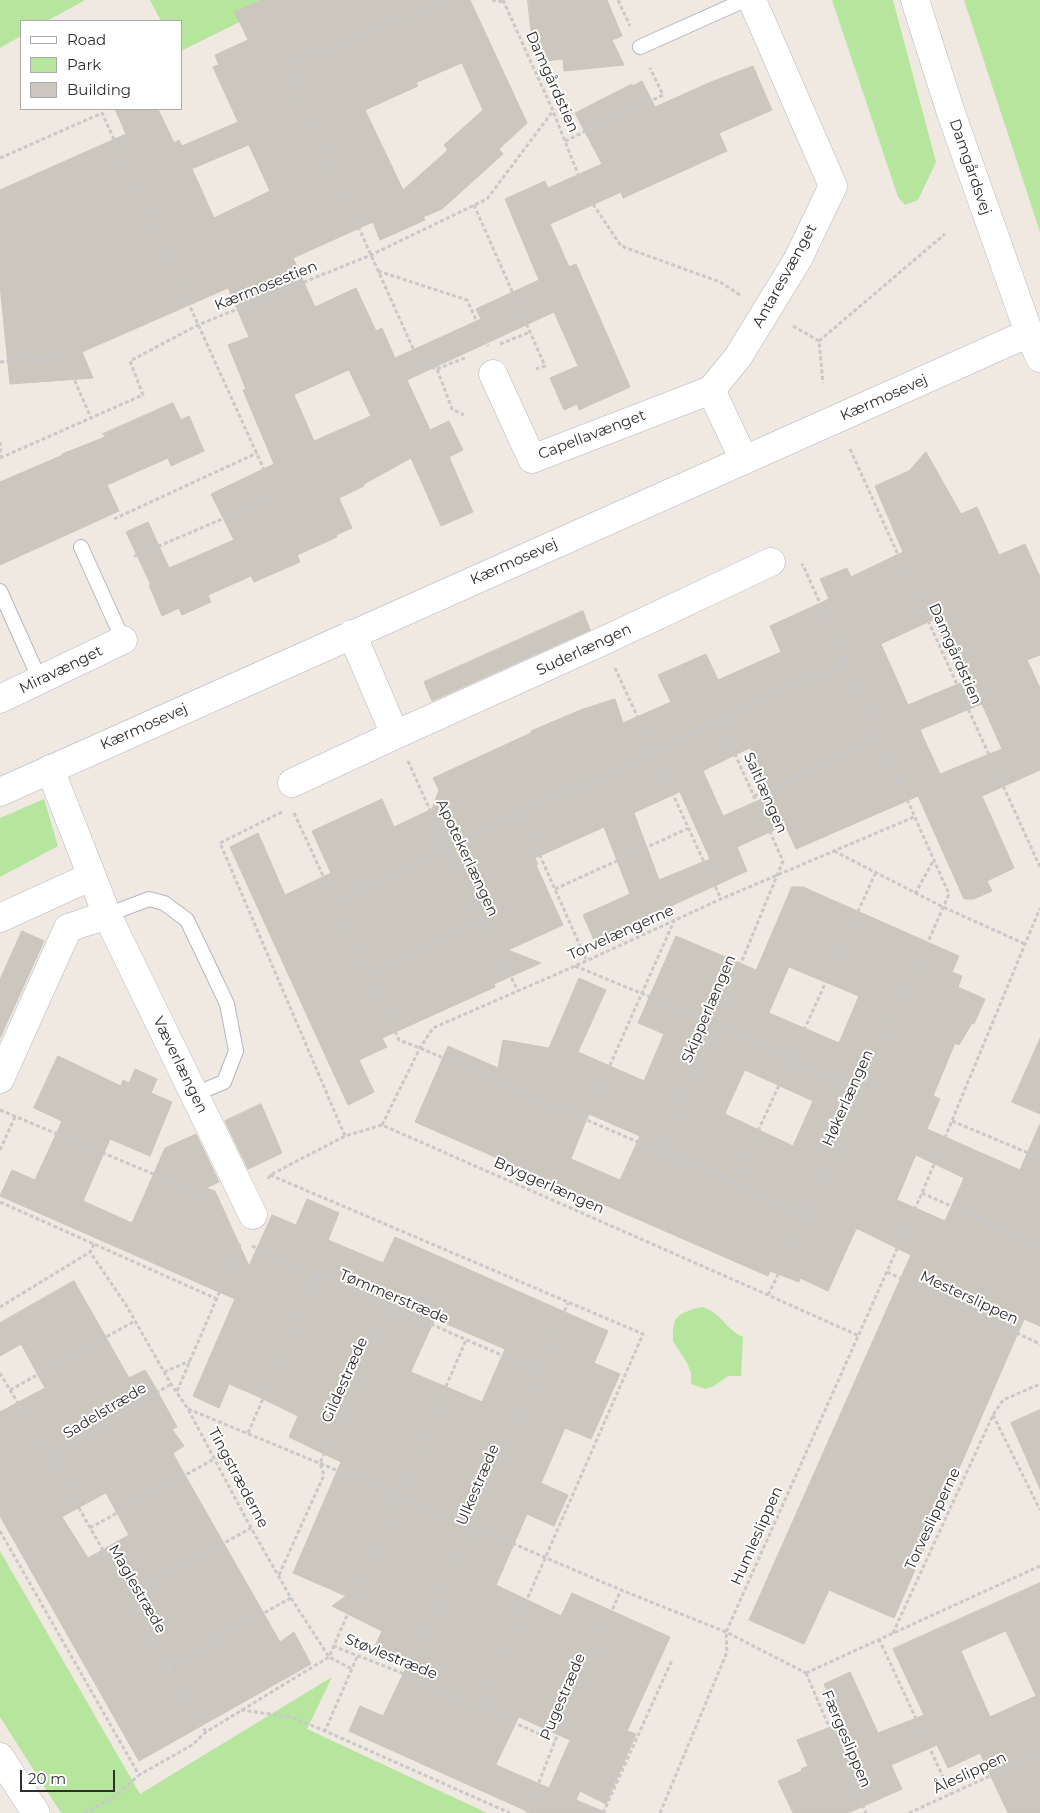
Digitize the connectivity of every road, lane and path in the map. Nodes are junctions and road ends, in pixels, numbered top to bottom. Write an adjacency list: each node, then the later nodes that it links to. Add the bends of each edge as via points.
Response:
1 (448, 0): 16 (path, via 286,66)
2 (492, 0): 7 (path)
3 (618, 0): 8 (path)
4 (745, 0): 8 (lane)
5 (752, 0): 28 (street, Antaresvænget, bridge, via 833,186 798,259 738,358)
6 (915, 0): 21 (street, Damgårdsvej, via 951,114)
7 (503, 1): 9 (path, Damgårdstien)
8 (640, 47): 10 (path, via 663,95)
9 (553, 111): 10 (path, Damgårdstien); 14 (path, Kærmosestien, via 487,199)
10 (565, 141): 12 (path, Damgårdstien)
11 (0, 158): 20 (path, via 102,113)
12 (578, 174)
13 (593, 204): 18 (path, via 621,246 720,282)
14 (474, 205): 16 (path, Kærmosestien); 25 (path, via 545,366)
15 (945, 234): 22 (path)
16 (371, 255): 17 (path); 20 (path, Kærmosestien)
17 (378, 271): 26 (path, via 467,300 488,349); 29 (path, via 420,364 437,370 452,409)
18 (741, 296)
19 (787, 323): 22 (path)
20 (198, 326): 30 (path, Kærmosestien, via 130,361 143,395); 33 (path)
21 (1034, 330): 23 (street, Damgårdsvej); 35 (street, Kærmosevej)
22 (818, 341): 27 (path)
23 (1040, 358)
24 (0, 362): 30 (path, via 64,356)
25 (536, 369)
26 (493, 374): 28 (street, Capellavænget, via 532,458)
27 (823, 383)
28 (711, 390): 35 (street)
29 (464, 415)
30 (91, 418): 34 (path, Kærmosestien)
31 (0, 442): 34 (path)
32 (850, 449): 61 (path, Damgårdstien)
33 (257, 453): 36 (path); 38 (path, via 276,496)
34 (1, 458)
35 (744, 460): 41 (street, Kærmosevej)
36 (114, 519)
37 (81, 548): 42 (lane)
38 (133, 557)
39 (771, 562): 43 (street, Suderlængen); 44 (path, via 803,565)
40 (0, 591): 45 (lane)
41 (352, 634): 48 (street); 51 (street, Kærmosevej)
42 (123, 640): 45 (street, Miravænget)
43 (601, 642): 48 (street, Suderlængen); 50 (path)
44 (846, 662): 47 (path); 49 (path)
45 (40, 680): 46 (street, Miravænget)
46 (0, 699)
47 (720, 721): 50 (path); 54 (path, Saltlængen)
48 (395, 735): 52 (street, Suderlængen); 58 (path, Apotekerlængen)
49 (880, 740): 54 (path); 56 (path)
50 (655, 752): 55 (path); 57 (path)
51 (50, 769): 53 (street, Kærmosevej); 64 (street, Væverlængen)
52 (292, 783)
53 (0, 792)
54 (754, 796): 63 (path, Saltlængen, via 783,860)
55 (521, 813): 58 (path); 65 (path)
56 (914, 817): 59 (path, Torvelængerne); 60 (path)
57 (689, 828): 65 (path); 67 (path)
58 (447, 848): 68 (path); 73 (path, Apotekerlængen)
59 (834, 851): 62 (path); 63 (path, Torvelængerne)
60 (934, 860): 66 (path); 69 (path, Høkerlængen, via 949,894)
61 (1040, 867)
62 (875, 874): 66 (path); 83 (path)
63 (778, 875): 67 (path, Torvelængerne); 81 (path, Skipperlængen)
64 (92, 876): 71 (street, Væverlængen); 72 (street)
65 (556, 890): 76 (path)
66 (915, 894): 69 (path)
67 (721, 899): 74 (path, Torvelængerne)
68 (335, 900): 78 (path); 92 (path, via 291,807 220,843)
69 (943, 907): 75 (path); 85 (path, Høkerlængen)
70 (1040, 908): 75 (path, Humleslippen)
71 (107, 915): 84 (street, via 68,928); 86 (street, Væverlængen); 86 (lane, via 149,899 164,903 187,920 226,1004 236,1051 224,1082)
72 (0, 918)
73 (482, 918): 78 (path); 79 (path, Apotekerlængen)
74 (675, 920): 76 (path, Torvelængerne); 80 (path)
75 (1025, 944): 90 (path, Humleslippen)
76 (588, 960): 77 (path, Torvelængerne)
77 (575, 966): 79 (path, Torvelængerne); 80 (path)
78 (368, 974): 82 (path, via 399,1040)
79 (518, 991): 82 (path, Torvelængerne, via 432,1028)
80 (643, 994): 81 (path); 89 (path)
81 (716, 1024): 83 (path); 94 (path, Skipperlængen)
82 (420, 1048): 89 (path); 91 (path, Torvelængerne)
83 (790, 1058): 85 (path); 97 (path)
84 (0, 1079)
85 (864, 1091): 101 (path, Høkerlængen)
86 (195, 1094): 100 (street, Væverlængen)
87 (0, 1110): 88 (path)
88 (15, 1117): 93 (path); 100 (path)
89 (586, 1119): 94 (path)
90 (952, 1121): 95 (path); 98 (path, Humleslippen)
91 (382, 1125): 92 (path); 107 (path, Bryggerlængen)
92 (345, 1136): 96 (path)
93 (0, 1150)
94 (659, 1151): 97 (path)
95 (1040, 1158)
96 (270, 1175): 100 (path); 109 (path)
97 (734, 1184): 101 (path)
98 (922, 1194): 103 (path); 105 (path, Humleslippen)
99 (0, 1202): 102 (path)
100 (253, 1215)
101 (807, 1215): 107 (path, Høkerlængen)
102 (94, 1244): 104 (path); 108 (path)
103 (1040, 1246)
104 (90, 1252): 110 (path); 112 (path, Tingstræderne)
105 (887, 1272): 113 (path, Humleslippen); 115 (path, Mesterslippen)
106 (317, 1275): 108 (path, Tømmerstræde, via 242,1242); 111 (path, Tømmerstræde); 126 (path)
107 (768, 1294): 113 (path, Bryggerlængen)
108 (217, 1299): 116 (path)
109 (568, 1303): 117 (path, Ulkestræde); 136 (path, via 643,1334)
110 (0, 1307)
111 (390, 1307): 114 (path, Tømmerstræde); 129 (path, Gildestræde)
112 (135, 1320): 118 (path, Tingstræderne); 122 (path)
113 (859, 1336): 142 (path, Humleslippen)
114 (466, 1340): 117 (path, Tømmerstræde); 130 (path)
115 (1040, 1345)
116 (190, 1361): 118 (path); 123 (path)
117 (538, 1371): 132 (path, Ulkestræde)
118 (164, 1372): 120 (path, Tingstræderne)
119 (0, 1373): 122 (path)
120 (172, 1384): 123 (path, Tingstræderne); 127 (path, Sadelstræde)
121 (1040, 1384): 125 (path, Torveslipperne, via 1003,1400)
122 (10, 1390): 127 (path, Maglestræde)
123 (177, 1391): 124 (path, Tingstræderne)
124 (188, 1409): 126 (path); 128 (path, Tingstræderne)
125 (993, 1415): 131 (path); 143 (path, Torveslipperne)
126 (248, 1433): 129 (path)
127 (50, 1457): 133 (path, Maglestræde)
128 (214, 1459): 133 (path); 134 (path, Tingstræderne)
129 (320, 1463): 130 (path); 138 (path, via 324,1475)
130 (397, 1495): 132 (path); 145 (path)
131 (1040, 1510)
132 (472, 1526): 136 (path); 152 (path, Ulkestræde)
133 (90, 1528): 140 (path, Maglestræde)
134 (251, 1528): 138 (path, Tingstræderne); 140 (path)
135 (0, 1531): 160 (path)
136 (545, 1558): 139 (path); 153 (path)
137 (1040, 1566): 143 (path)
138 (279, 1575): 141 (path, Tingstræderne)
139 (621, 1590): 142 (path); 157 (path, Pugestræde)
140 (128, 1596): 149 (path, Maglestræde)
141 (291, 1598): 147 (path, Tingstræderne); 149 (path)
142 (726, 1632): 151 (path); 167 (path, Humleslippen, via 726,1652)
143 (893, 1633): 144 (path)
144 (879, 1639): 151 (path); 161 (path)
145 (334, 1646): 146 (path, Støvlestræde); 147 (path, Støvlestræde)
146 (357, 1656): 150 (path); 152 (path, Støvlestræde)
147 (328, 1657): 150 (path); 154 (path, Støvlestræde)
148 (672, 1660): 166 (path)
149 (168, 1666): 156 (path, Maglestræde)
150 (352, 1669): 155 (path)
151 (806, 1674): 168 (path, Færgeslippen)
152 (407, 1675): 153 (path, Støvlestræde)
153 (480, 1707): 157 (path, Støvlestræde)
154 (240, 1710): 155 (path, via 292,1717); 156 (path, Støvlestræde)
155 (324, 1731): 164 (path)
156 (206, 1732): 160 (path, Støvlestræde, via 192,1745)
157 (555, 1741): 165 (path, Pugestræde)
158 (1040, 1752): 161 (path, Åleslippen)
159 (0, 1757): 162 (street)
160 (139, 1775): 163 (path, Støvlestræde, via 113,1798)
161 (951, 1794): 169 (path, Åleslippen)
162 (36, 1813)
163 (84, 1813)
164 (510, 1813)
165 (526, 1813)
166 (603, 1813)
167 (660, 1813)
168 (866, 1813)
169 (909, 1813)

